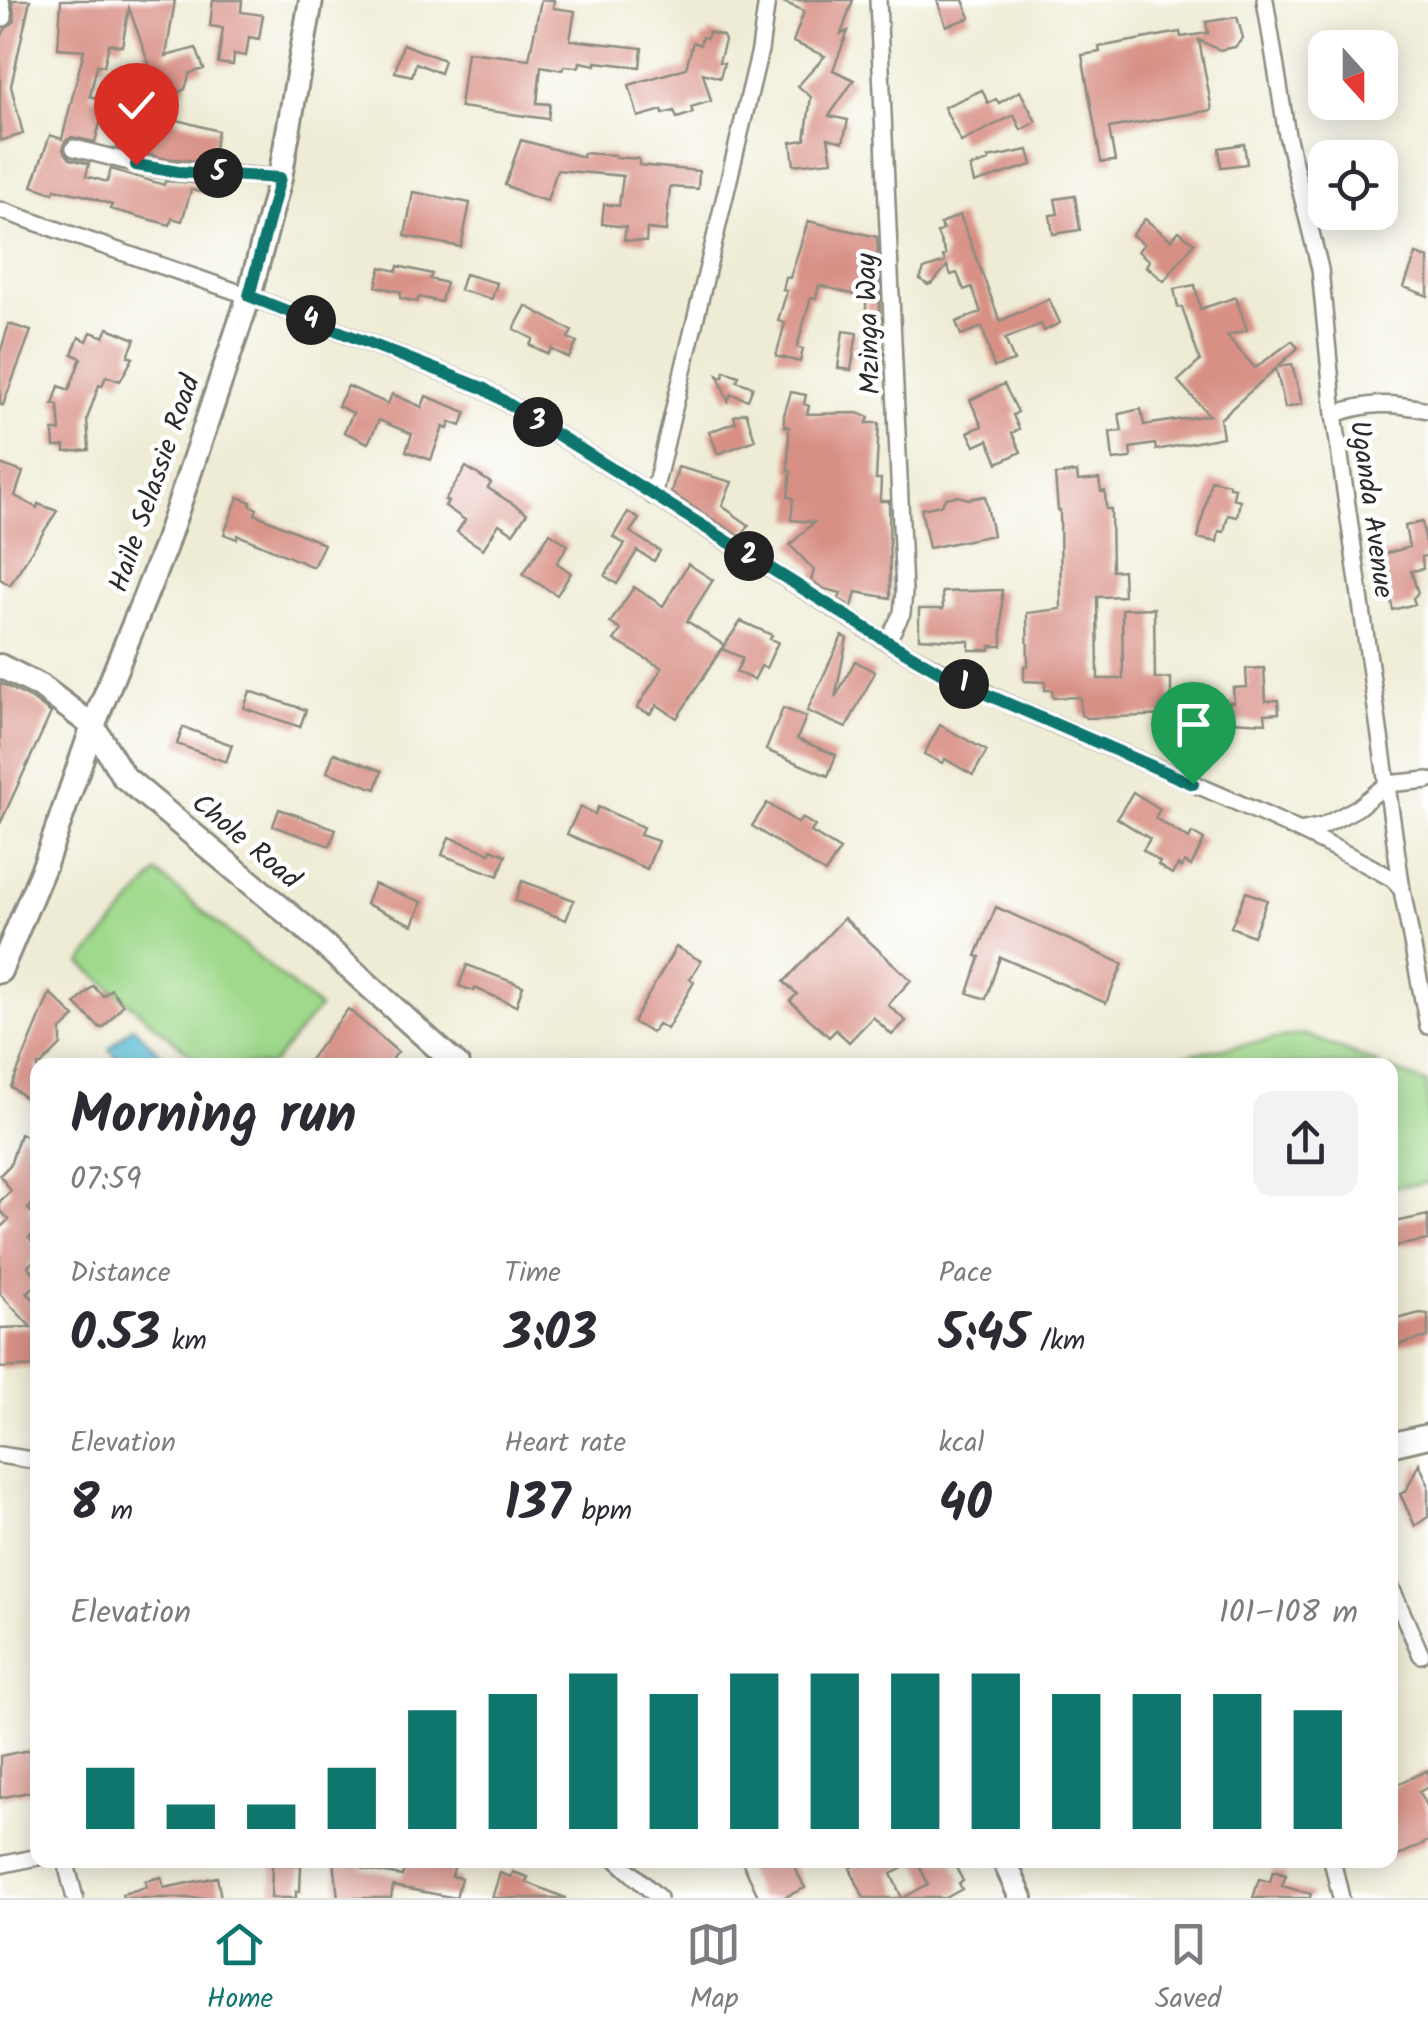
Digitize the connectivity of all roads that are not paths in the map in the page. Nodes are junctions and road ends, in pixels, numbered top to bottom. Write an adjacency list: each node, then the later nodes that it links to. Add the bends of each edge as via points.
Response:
1 (1, 0): 6 (street)
2 (311, 0): 8 (street, Haile Selassie Road)
3 (767, 0): 13 (street)
4 (878, 0): 14 (street, Mzinga Way, via 904,592)
5 (1265, 0): 12 (street, Uganda Avenue, via 1287,135 1320,268)
6 (4, 18)
7 (74, 148): 8 (street, via 156,169)
8 (280, 178): 10 (street, Haile Selassie Road)
9 (0, 210): 10 (street)
10 (249, 296): 13 (street, via 483,388); 16 (street, Haile Selassie Road, via 164,548)
11 (1428, 410): 12 (street, via 1388,403)
12 (1334, 414): 18 (street, Uganda Avenue)
13 (653, 496): 14 (street)
14 (888, 642): 19 (street, via 956,681)
15 (0, 666): 16 (street, Chole Road)
16 (94, 726): 21 (street, Haile Selassie Road); 23 (street, Chole Road, via 123,776)
17 (1428, 780): 18 (street)
18 (1387, 784): 19 (street, via 1357,808); 20 (street, Uganda Avenue)
19 (1299, 831): 20 (street, via 1393,879)
20 (1402, 890): 22 (street, Uganda Avenue)
21 (0, 971)
22 (1428, 1026)
23 (449, 1058)
24 (1428, 1436): 25 (street)
25 (1398, 1443)
26 (0, 1455): 27 (street)
27 (30, 1460)
28 (1398, 1603): 29 (street)
29 (1421, 1656)
30 (30, 1858): 31 (street)
31 (0, 1864)
32 (67, 1868): 36 (street)
33 (626, 1868): 37 (street)
34 (1008, 1868): 38 (street)
35 (1334, 1868): 39 (street)
36 (74, 1898)
37 (659, 1898)
38 (1021, 1898)
39 (1341, 1898)

